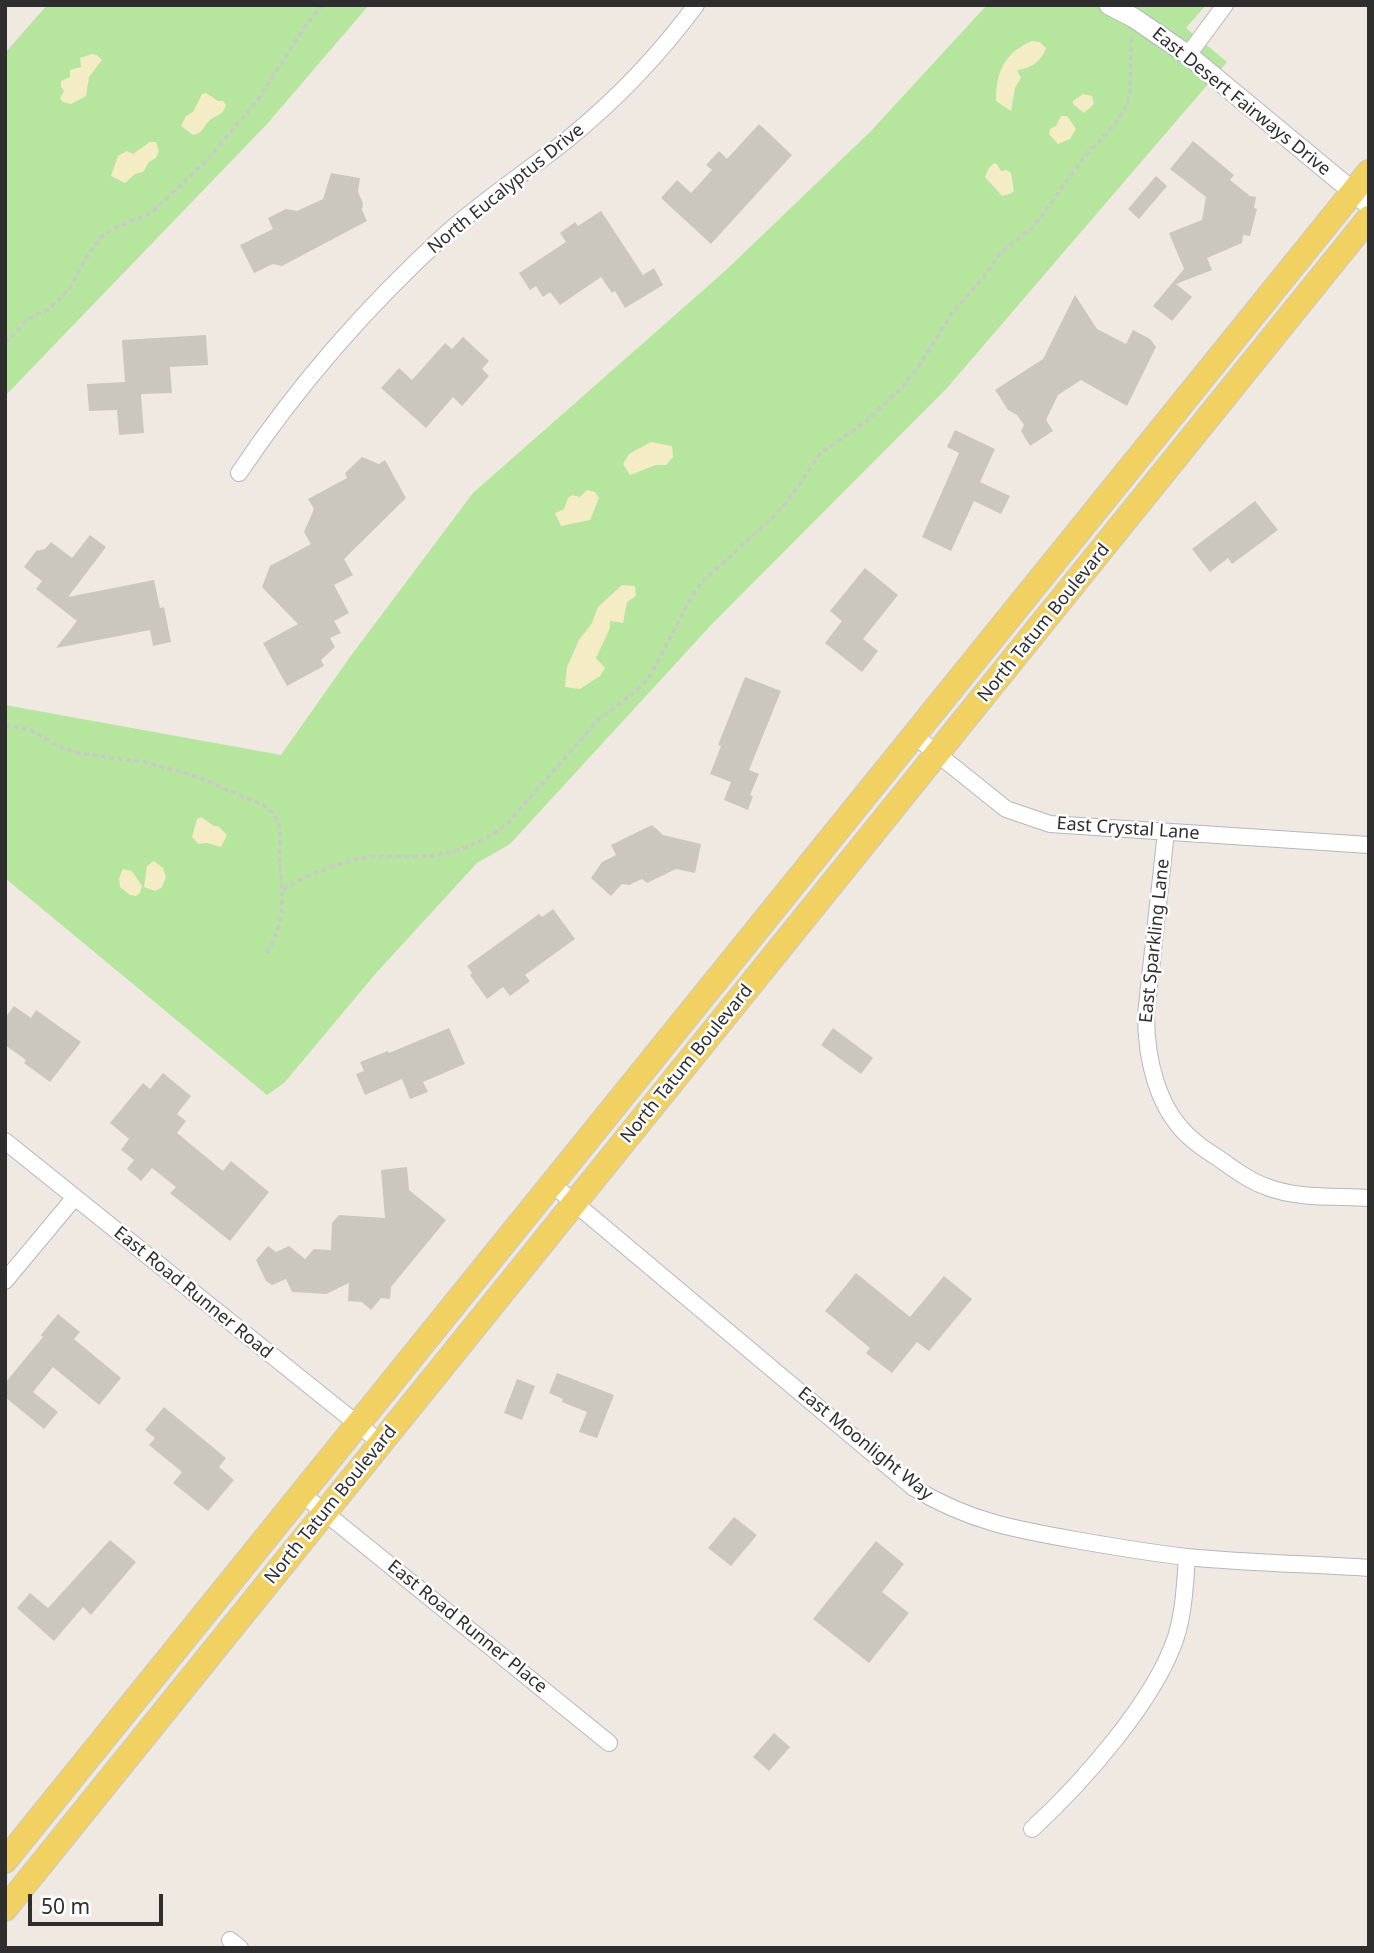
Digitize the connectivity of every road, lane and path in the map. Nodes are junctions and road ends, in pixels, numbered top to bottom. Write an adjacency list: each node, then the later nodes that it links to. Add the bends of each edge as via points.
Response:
1 (322, 5): 10 (path, via 257,101 206,160 151,213 101,237 61,298 28,319)
2 (696, 5): 11 (street, North Eucalyptus Drive, via 666,44 591,119 447,233 392,288 300,389)
3 (1109, 5): 5 (street, East Desert Fairways Drive)
4 (1225, 5): 6 (street)
5 (1134, 18): 6 (street, East Desert Fairways Drive); 17 (path, via 1130,93 1115,124 1033,227 1000,253 903,386 869,419 820,454 779,511 703,581 650,676 598,720 507,824 449,853 359,858)
6 (1188, 55): 8 (street, East Desert Fairways Drive)
7 (1369, 172): 8 (main road, North Tatum Boulevard)
8 (1361, 198): 13 (main road, North Tatum Boulevard)
9 (1369, 218): 14 (main road, North Tatum Boulevard)
10 (5, 343)
11 (240, 473)
12 (5, 725): 17 (path, via 31,730 78,753 172,768 265,806 279,822)
13 (915, 736): 14 (street, East Crystal Lane); 20 (main road, North Tatum Boulevard)
14 (939, 754): 15 (street, East Crystal Lane, via 1006,809 1028,818 1050,824); 23 (main road, North Tatum Boulevard)
15 (1166, 832): 16 (street, East Crystal Lane); 22 (street, East Sparkling Lane, via 1146,1014 1152,1071 1164,1104 1193,1140 1268,1188)
16 (1369, 845)
17 (283, 889): 18 (path, via 278,930)
18 (265, 954)
19 (5, 1141): 21 (street, East Road Runner Road)
20 (552, 1184): 23 (street, East Moonlight Way); 25 (main road, North Tatum Boulevard)
21 (75, 1197): 24 (street); 25 (street, East Road Runner Road)
22 (1369, 1198)
23 (574, 1204): 26 (main road, North Tatum Boulevard); 29 (street, East Moonlight Way, via 914,1488 938,1503 1006,1528)
24 (5, 1281)
25 (358, 1425): 26 (street, East Road Runner Road); 27 (main road, North Tatum Boulevard)
26 (381, 1443): 28 (main road, North Tatum Boulevard)
27 (302, 1494): 28 (street, East Road Runner Place); 33 (main road, North Tatum Boulevard)
28 (325, 1512): 31 (street, East Road Runner Place); 34 (main road, North Tatum Boulevard)
29 (1187, 1557): 30 (street, East Moonlight Way); 32 (street, via 1177,1635 1166,1662 1109,1745 1067,1797)
30 (1369, 1568)
31 (609, 1743)
32 (1032, 1829)
33 (5, 1861)
34 (5, 1909)

